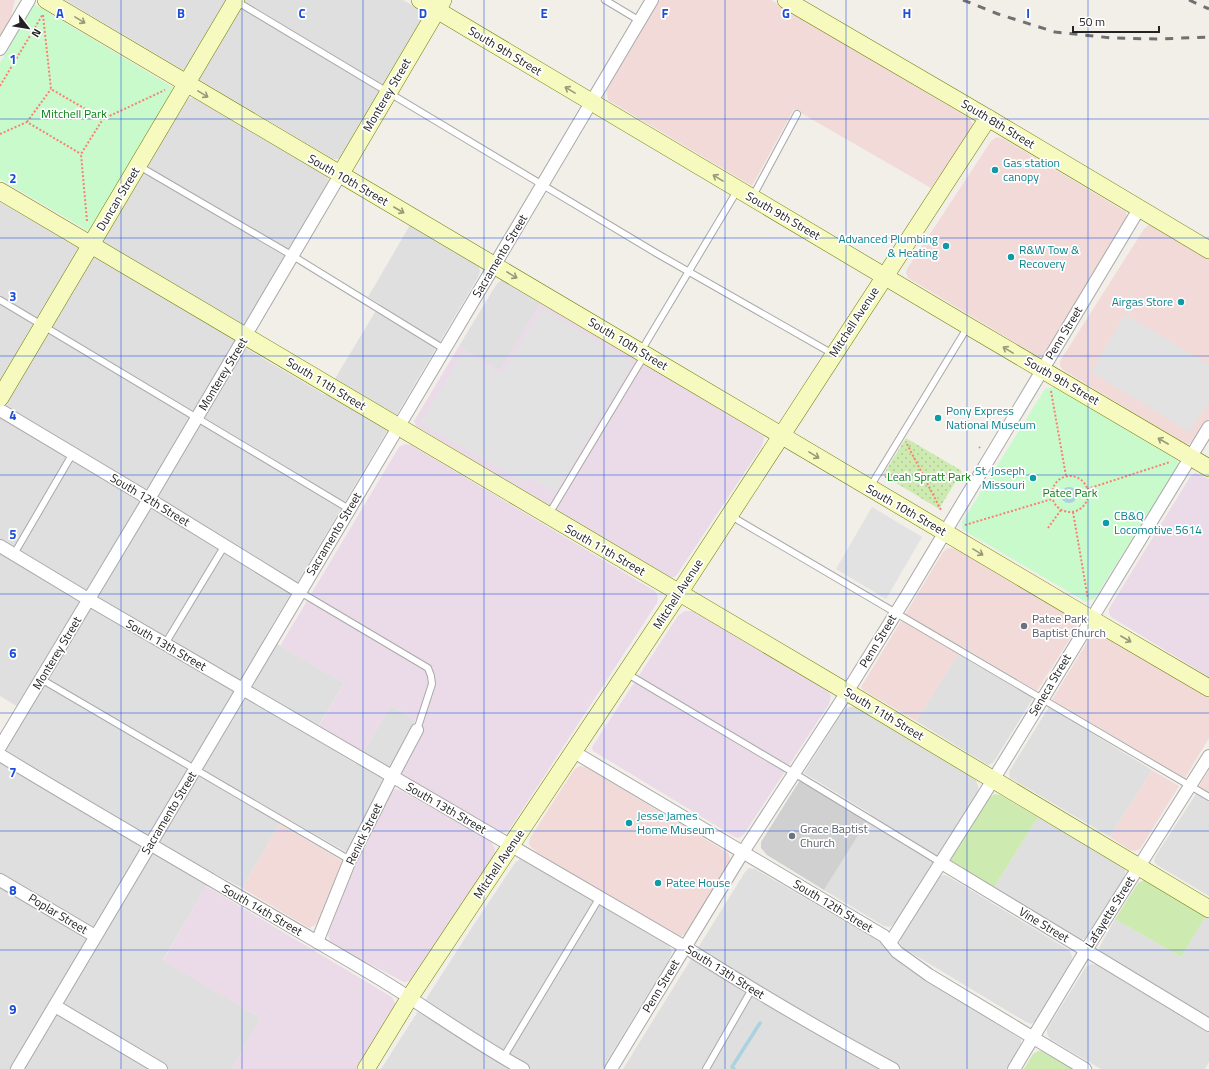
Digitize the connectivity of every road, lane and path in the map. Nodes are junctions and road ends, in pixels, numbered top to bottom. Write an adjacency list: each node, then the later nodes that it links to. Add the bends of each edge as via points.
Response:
1 (29, 0): 11 (street)
2 (236, 0): 12 (main road, Duncan Street); 16 (lane)
3 (420, 0): 7 (main road, South 9th Street)
4 (605, 0): 10 (lane)
5 (652, 0): 10 (street, Sacramento Street)
6 (786, 0): 19 (main road, South 8th Street)
7 (440, 5): 16 (main road, Monterey Street); 17 (main road, South 9th Street, one-way to 7)
8 (44, 7): 9 (path); 12 (main road, South 10th Street, one-way to 12); 13 (path); 15 (path)
9 (49, 18)
10 (640, 21): 17 (street, Sacramento Street)
11 (0, 49)
12 (187, 84): 24 (main road, Duncan Street); 25 (main road, South 10th Street, one-way to 25)
13 (0, 86)
14 (170, 88): 20 (path)
15 (51, 89): 20 (path); 21 (path)
16 (388, 93): 25 (main road, Monterey Street); 26 (lane)
17 (592, 103): 26 (street, Sacramento Street); 28 (main road, South 9th Street, one-way to 17)
18 (797, 114): 28 (lane)
19 (988, 118): 29 (main road, South 8th Street); 36 (main road, Mitchell Avenue)
20 (103, 119): 23 (path)
21 (27, 122): 22 (path); 23 (path)
22 (0, 134)
23 (81, 154): 30 (path)
24 (138, 165): 31 (main road, Duncan Street); 33 (lane)
25 (340, 175): 33 (street, Monterey Street); 34 (main road, South 10th Street, one-way to 34)
26 (542, 185): 34 (street, Sacramento Street); 35 (lane)
27 (0, 191): 31 (main road, South 11th Street)
28 (745, 193): 35 (lane); 36 (main road, South 9th Street)
29 (1139, 209): 32 (main road, South 8th Street); 44 (street, Penn Street)
30 (88, 227)
31 (90, 244): 38 (main road, Duncan Street); 40 (main road, South 11th Street)
32 (1209, 250)
33 (293, 256): 40 (street, Monterey Street); 41 (lane)
34 (494, 265): 41 (street, Sacramento Street); 42 (main road, South 10th Street, one-way to 42)
35 (689, 272): 42 (lane); 43 (lane)
36 (884, 276): 39 (main road, South 9th Street); 43 (main road, Mitchell Avenue)
37 (0, 300): 38 (lane)
38 (43, 326): 46 (main road, Duncan Street); 48 (lane)
39 (968, 326): 44 (main road, South 9th Street, one-way to 39); 52 (lane)
40 (245, 336): 48 (street, Monterey Street); 49 (main road, South 11th Street)
41 (444, 349): 49 (street, Sacramento Street)
42 (643, 353): 51 (main road, South 10th Street); 69 (lane)
43 (833, 354): 51 (main road, Mitchell Avenue)
44 (1042, 370): 54 (main road, South 9th Street, one-way to 44); 72 (street, Penn Street)
45 (1050, 390): 59 (path)
46 (0, 398)
47 (0, 410): 53 (street, South 12th Street)
48 (197, 418): 62 (street, Monterey Street); 64 (lane)
49 (398, 427): 64 (street, Sacramento Street); 69 (main road, South 11th Street)
50 (1209, 427): 54 (street, Seneca Street)
51 (781, 435): 60 (main road, South 10th Street, one-way to 60); 68 (main road, Mitchell Avenue)
52 (902, 435): 58 (path); 60 (lane)
53 (73, 453): 62 (street, South 12th Street); 75 (lane)
54 (1191, 457): 56 (main road, South 9th Street); 81 (street, Seneca Street)
55 (1174, 461): 61 (path)
56 (1209, 468)
57 (964, 474): 58 (path)
58 (924, 476): 60 (path); 65 (path)
59 (1066, 476): 61 (path, via 1080,479); 63 (path, via 1056,482)
60 (874, 483): 72 (main road, South 10th Street)
61 (1087, 489): 67 (path, via 1088,495 1084,506)
62 (149, 499): 73 (street, South 12th Street); 78 (street, Monterey Street)
63 (1052, 499): 66 (path); 70 (path)
64 (349, 509): 76 (street, Sacramento Street)
65 (941, 510)
66 (1061, 510): 67 (path); 71 (path)
67 (1073, 512): 79 (path)
68 (730, 515): 77 (main road, Mitchell Avenue); 80 (lane)
69 (548, 516): 77 (main road, South 11th Street)
70 (965, 525)
71 (1048, 528)
72 (944, 532): 80 (street, Penn Street); 81 (main road, South 10th Street, one-way to 81)
73 (225, 545): 76 (street, South 12th Street); 82 (lane)
74 (0, 546): 75 (street, South 13th Street)
75 (14, 554): 78 (street, South 13th Street)
76 (300, 592): 86 (street, Sacramento Street); 89 (lane, via 428,668 432,684)
77 (679, 593): 83 (main road, Mitchell Avenue); 87 (main road, South 11th Street)
78 (88, 599): 82 (street, South 13th Street); 84 (street, Monterey Street)
79 (1088, 599)
80 (896, 612): 87 (street, Penn Street); 88 (lane)
81 (1091, 619): 85 (main road, South 10th Street, one-way to 85); 88 (street, Seneca Street)
82 (165, 644): 86 (street, South 13th Street)
83 (626, 673): 91 (main road, Mitchell Avenue); 95 (lane)
84 (41, 679): 90 (street, Monterey Street); 94 (lane)
85 (1209, 688)
86 (243, 689): 94 (street, Sacramento Street); 96 (street, South 13th Street)
87 (847, 692): 95 (street, Penn Street); 97 (main road, South 11th Street)
88 (1042, 699): 97 (street, Seneca Street); 98 (lane)
89 (417, 730): 96 (street, Renick Street)
90 (0, 748)
91 (574, 752): 101 (main road, Mitchell Avenue); 102 (street, South 12th Street)
92 (0, 755): 100 (street, South 14th Street)
93 (1209, 756): 98 (street, Lafayette Street)
94 (196, 770): 100 (street, Sacramento Street); 103 (lane)
95 (794, 773): 102 (street, Penn Street); 104 (lane)
96 (392, 776): 101 (street, South 13th Street); 103 (street, Renick Street)
97 (993, 780): 104 (street, Seneca Street); 105 (main road, South 11th Street)
98 (1190, 786): 99 (lane); 105 (street, Lafayette Street)
99 (1209, 797)
100 (150, 845): 109 (street, Sacramento Street); 110 (street, South 14th Street)
101 (511, 845): 107 (street, South 13th Street); 115 (main road, Mitchell Avenue)
102 (743, 852): 111 (street, South 12th Street, via 884,936); 112 (street, Penn Street)
103 (350, 860): 110 (street, Renick Street)
104 (940, 862): 111 (street, Seneca Street); 113 (street, Vine Street)
105 (1138, 867): 108 (main road, South 11th Street); 113 (street, Lafayette Street)
106 (0, 880): 109 (street, Poplar Street)
107 (600, 897): 112 (street, South 13th Street); 119 (lane)
108 (1209, 909)
109 (96, 936): 116 (street, Sacramento Street)
110 (317, 942): 115 (street, South 14th Street)
111 (890, 943): 118 (street, South 12th Street, via 897,952 929,975)
112 (685, 947): 114 (street, South 13th Street); 124 (street, Penn Street)
113 (1086, 950): 117 (street, Vine Street); 118 (street, Lafayette Street)
114 (752, 989): 125 (lane); 126 (street, South 13th Street)
115 (410, 998): 119 (street, South 14th Street); 122 (main road, Mitchell Avenue)
116 (55, 1006): 120 (street, Sacramento Street); 121 (street)
117 (1209, 1025)
118 (1033, 1037): 127 (street, Lafayette Street); 128 (street, South 12th Street)
119 (503, 1058): 123 (street, South 14th Street)
120 (17, 1069)
121 (161, 1069)
122 (366, 1069)
123 (523, 1069)
124 (611, 1069)
125 (706, 1069)
126 (893, 1069)
127 (1014, 1069)
128 (1085, 1069)

